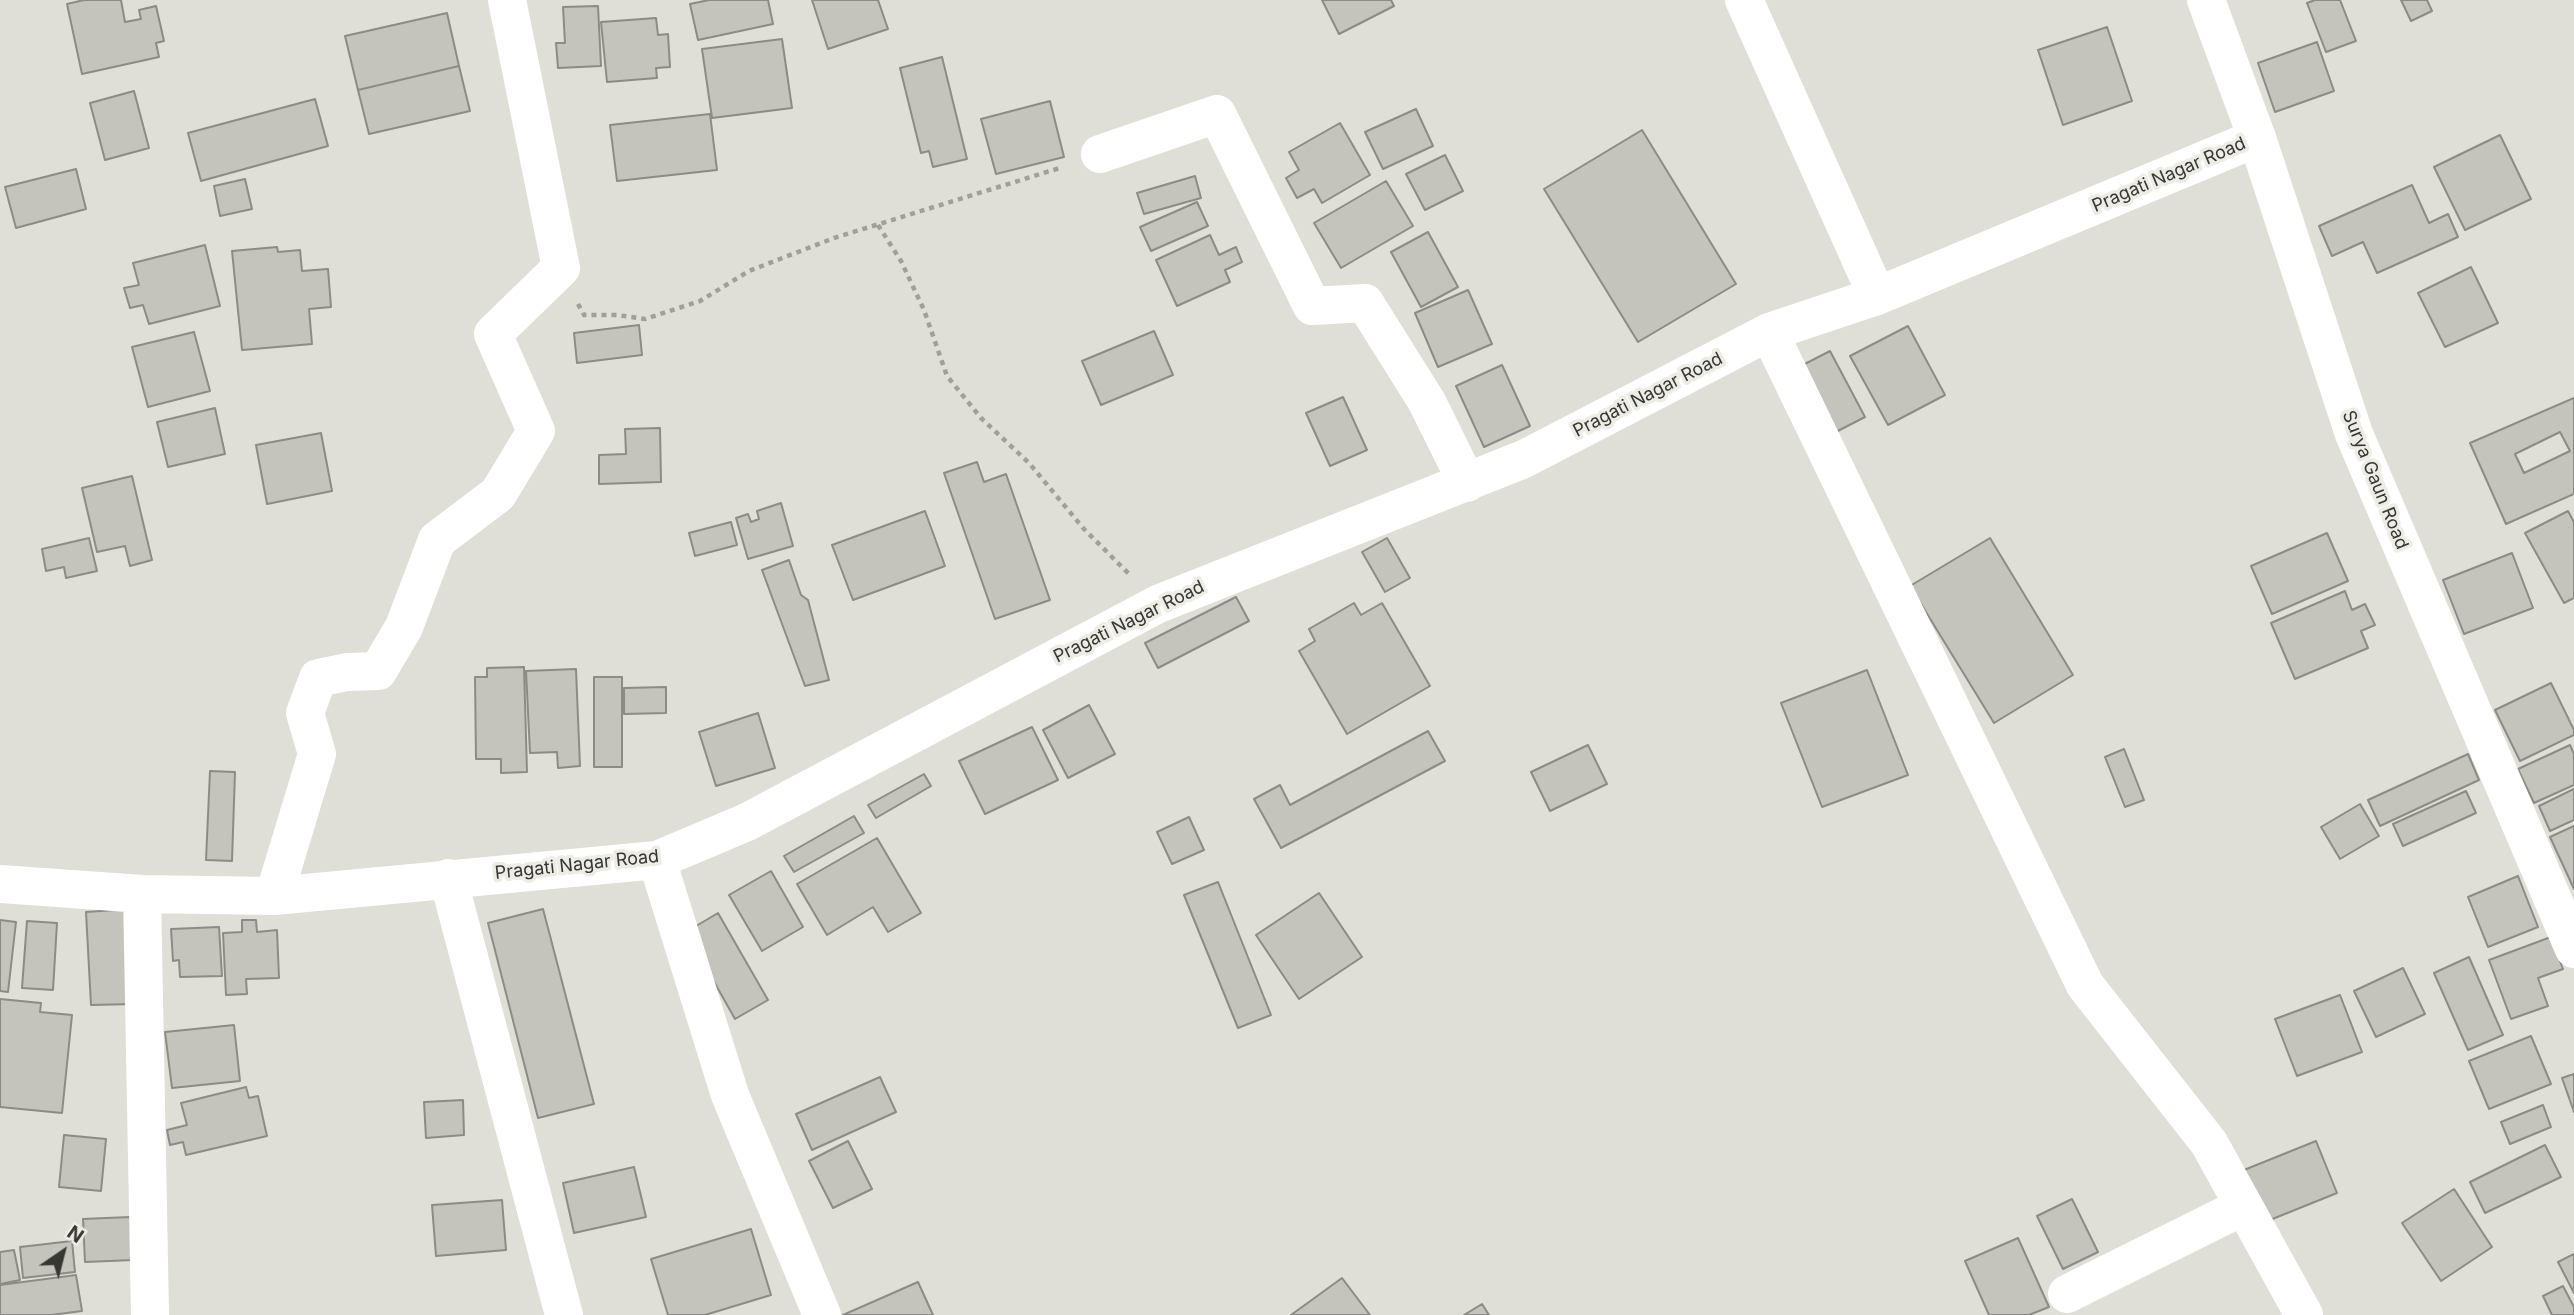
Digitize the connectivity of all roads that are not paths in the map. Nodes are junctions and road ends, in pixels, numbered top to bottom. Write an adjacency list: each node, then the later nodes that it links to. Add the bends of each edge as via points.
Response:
1 (507, 0): 13 (street, via 561,268 493,334 536,431 498,494 438,540 404,627 378,671 318,678 305,713 317,754)
2 (1744, 0): 6 (street)
3 (2206, 0): 4 (street, Surya Gaun Road)
4 (2258, 138): 6 (street, Pragati Nagar Road); 14 (street, Surya Gaun Road, via 2354,434)
5 (1100, 154): 8 (street, via 1217,114 1312,306 1365,303 1427,402)
6 (1877, 296): 7 (street, Pragati Nagar Road)
7 (1769, 332): 8 (street, Pragati Nagar Road, via 1524,459); 15 (street, via 2085,985 2208,1143)
8 (1467, 483): 9 (street, Pragati Nagar Road, via 1158,604 747,822)
9 (657, 860): 10 (street, Pragati Nagar Road); 19 (street, via 730,1094)
10 (448, 878): 13 (street, Pragati Nagar Road); 18 (street)
11 (0, 884): 12 (street, Pragati Nagar Road)
12 (142, 894): 13 (street, Pragati Nagar Road); 17 (street)
13 (274, 896)
14 (2574, 949)
15 (2244, 1206): 16 (street); 20 (street)
16 (2067, 1294)
17 (150, 1315)
18 (564, 1315)
19 (822, 1315)
20 (2304, 1315)

